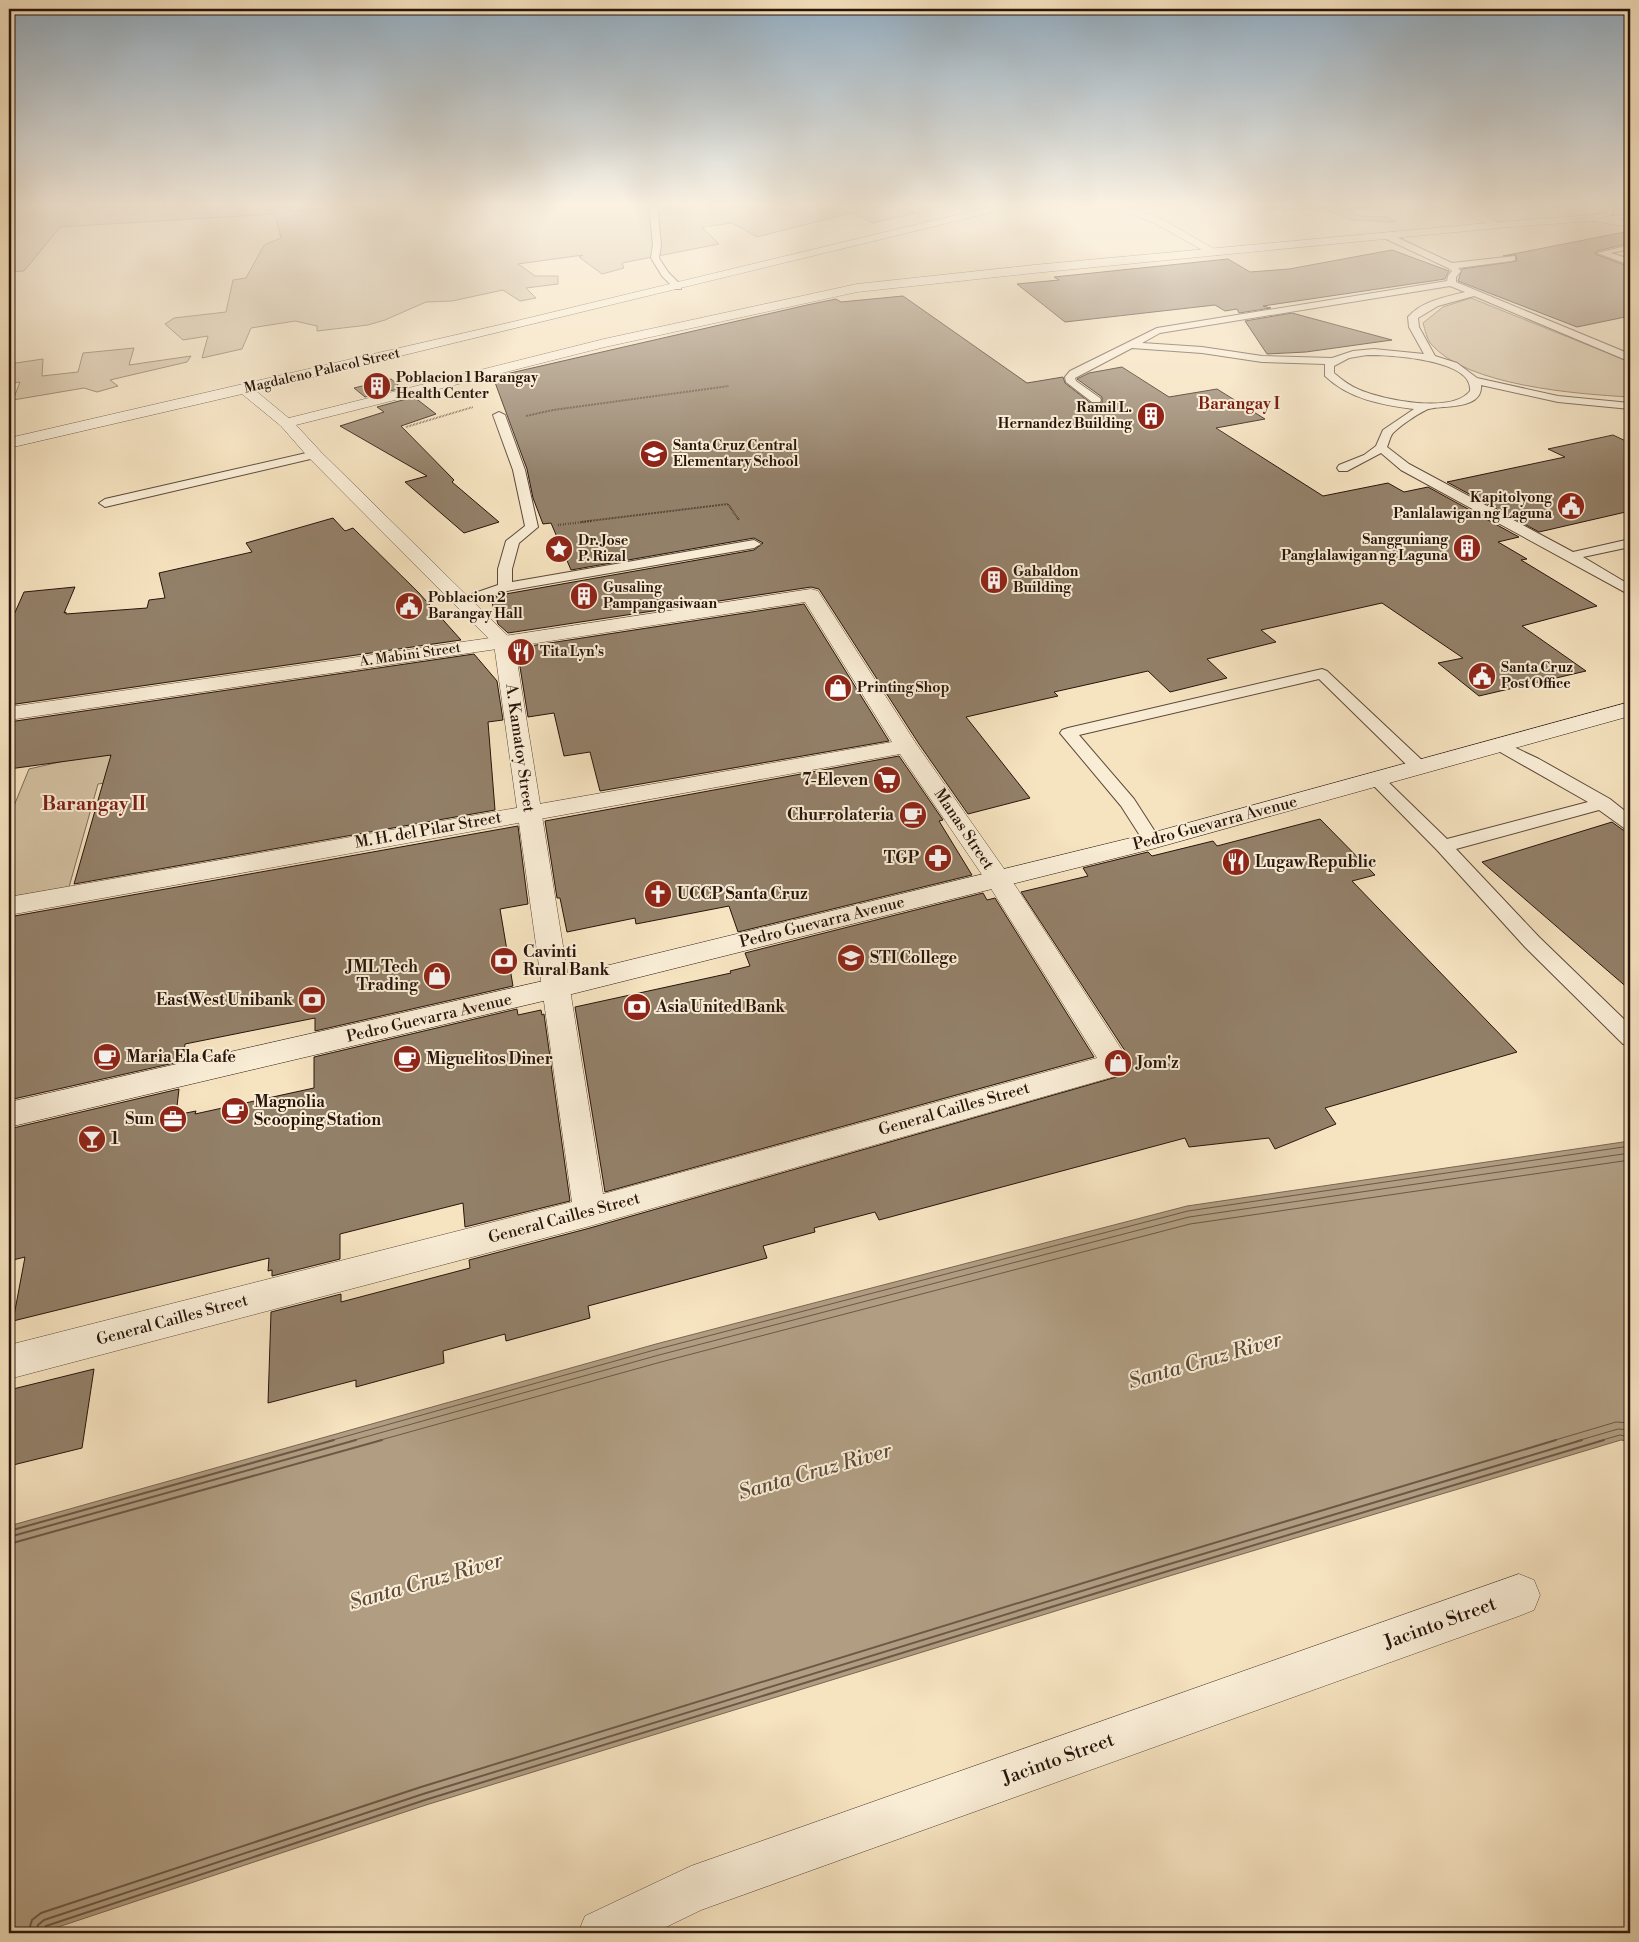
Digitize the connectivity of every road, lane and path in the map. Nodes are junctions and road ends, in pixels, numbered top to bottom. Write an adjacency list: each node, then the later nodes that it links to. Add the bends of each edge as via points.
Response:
1 (646, 295): 16 (street, Magdaleno Palacol Street)
2 (826, 295): 26 (street, via 604,342)
3 (1387, 295): 7 (lane, via 1157,331)
4 (1467, 295): 6 (lane, via 1423,308 1413,317)
5 (1478, 295): 9 (lane)
6 (1414, 327): 8 (lane, via 1402,340); 11 (lane)
7 (1130, 345): 10 (lane, via 1202,350); 22 (lane, via 1070,377 1071,382)
8 (1369, 352): 11 (lane, via 1394,352); 12 (lane)
9 (1630, 358)
10 (1262, 359): 12 (lane); 13 (lane)
11 (1432, 359): 14 (lane, via 1462,371)
12 (1332, 361): 13 (lane, via 1327,369)
13 (1332, 379): 17 (lane, via 1346,389)
14 (1474, 380): 18 (lane, via 1476,390); 21 (lane)
15 (728, 386): 29 (path, via 524,416)
16 (246, 390): 26 (street); 28 (street, Magdaleno Palacol Street)
17 (1369, 398): 23 (lane); 27 (lane)
18 (1468, 398): 19 (lane); 23 (lane, via 1450,404)
19 (1488, 398)
20 (1508, 398): 21 (lane)
21 (1558, 399): 24 (lane)
22 (1096, 400)
23 (1425, 406): 27 (lane)
24 (1630, 406)
25 (499, 416): 29 (lane)
26 (286, 423): 31 (street)
27 (1382, 423): 30 (lane)
28 (9, 443)
29 (508, 444): 35 (lane)
30 (1381, 448): 32 (lane); 38 (lane, via 1406,467)
31 (315, 455): 33 (lane); 44 (street)
32 (1343, 468)
33 (105, 503)
34 (728, 504): 35 (path)
35 (532, 527): 41 (lane, via 513,541 505,569)
36 (1630, 542): 38 (lane)
37 (754, 544): 41 (lane)
38 (1571, 556): 40 (lane)
39 (1630, 578): 40 (lane)
40 (1615, 582): 42 (lane)
41 (505, 587): 44 (lane)
42 (1630, 591)
43 (810, 595): 45 (street, A. Mabini Street); 49 (street, Manas Street)
44 (464, 602): 45 (street)
45 (504, 642): 47 (street, A. Mabini Street); 53 (street, A. Kamatoy Street)
46 (1630, 709): 48 (street, Pedro Guevarra Avenue)
47 (9, 713)
48 (1499, 745): 50 (street, Pedro Guevarra Avenue); 52 (lane)
49 (906, 746): 53 (street, M. H. del Pilar Street); 57 (street, Manas Street)
50 (1419, 767): 51 (street, Pedro Guevarra Avenue); 55 (lane, via 1322,674 1068,733 1128,803)
51 (1376, 779): 55 (street, Pedro Guevarra Avenue); 56 (lane)
52 (1604, 803): 54 (lane); 56 (lane)
53 (529, 812): 58 (street, M. H. del Pilar Street); 59 (street, A. Kamatoy Street)
54 (1630, 824)
55 (1152, 840): 57 (street, Pedro Guevarra Avenue)
56 (1443, 846): 60 (lane, via 1532,942)
57 (998, 879): 59 (street, Pedro Guevarra Avenue); 61 (street, Manas Street)
58 (9, 906)
59 (556, 988): 62 (street, Pedro Guevarra Avenue); 63 (street, A. Kamatoy Street)
60 (1630, 1038)
61 (1116, 1064): 63 (street, General Cailles Street)
62 (9, 1115)
63 (590, 1212): 64 (street, General Cailles Street)
64 (9, 1362)
65 (1518, 1595): 66 (street, Jacinto Street, via 691,1890)
66 (602, 1933)

